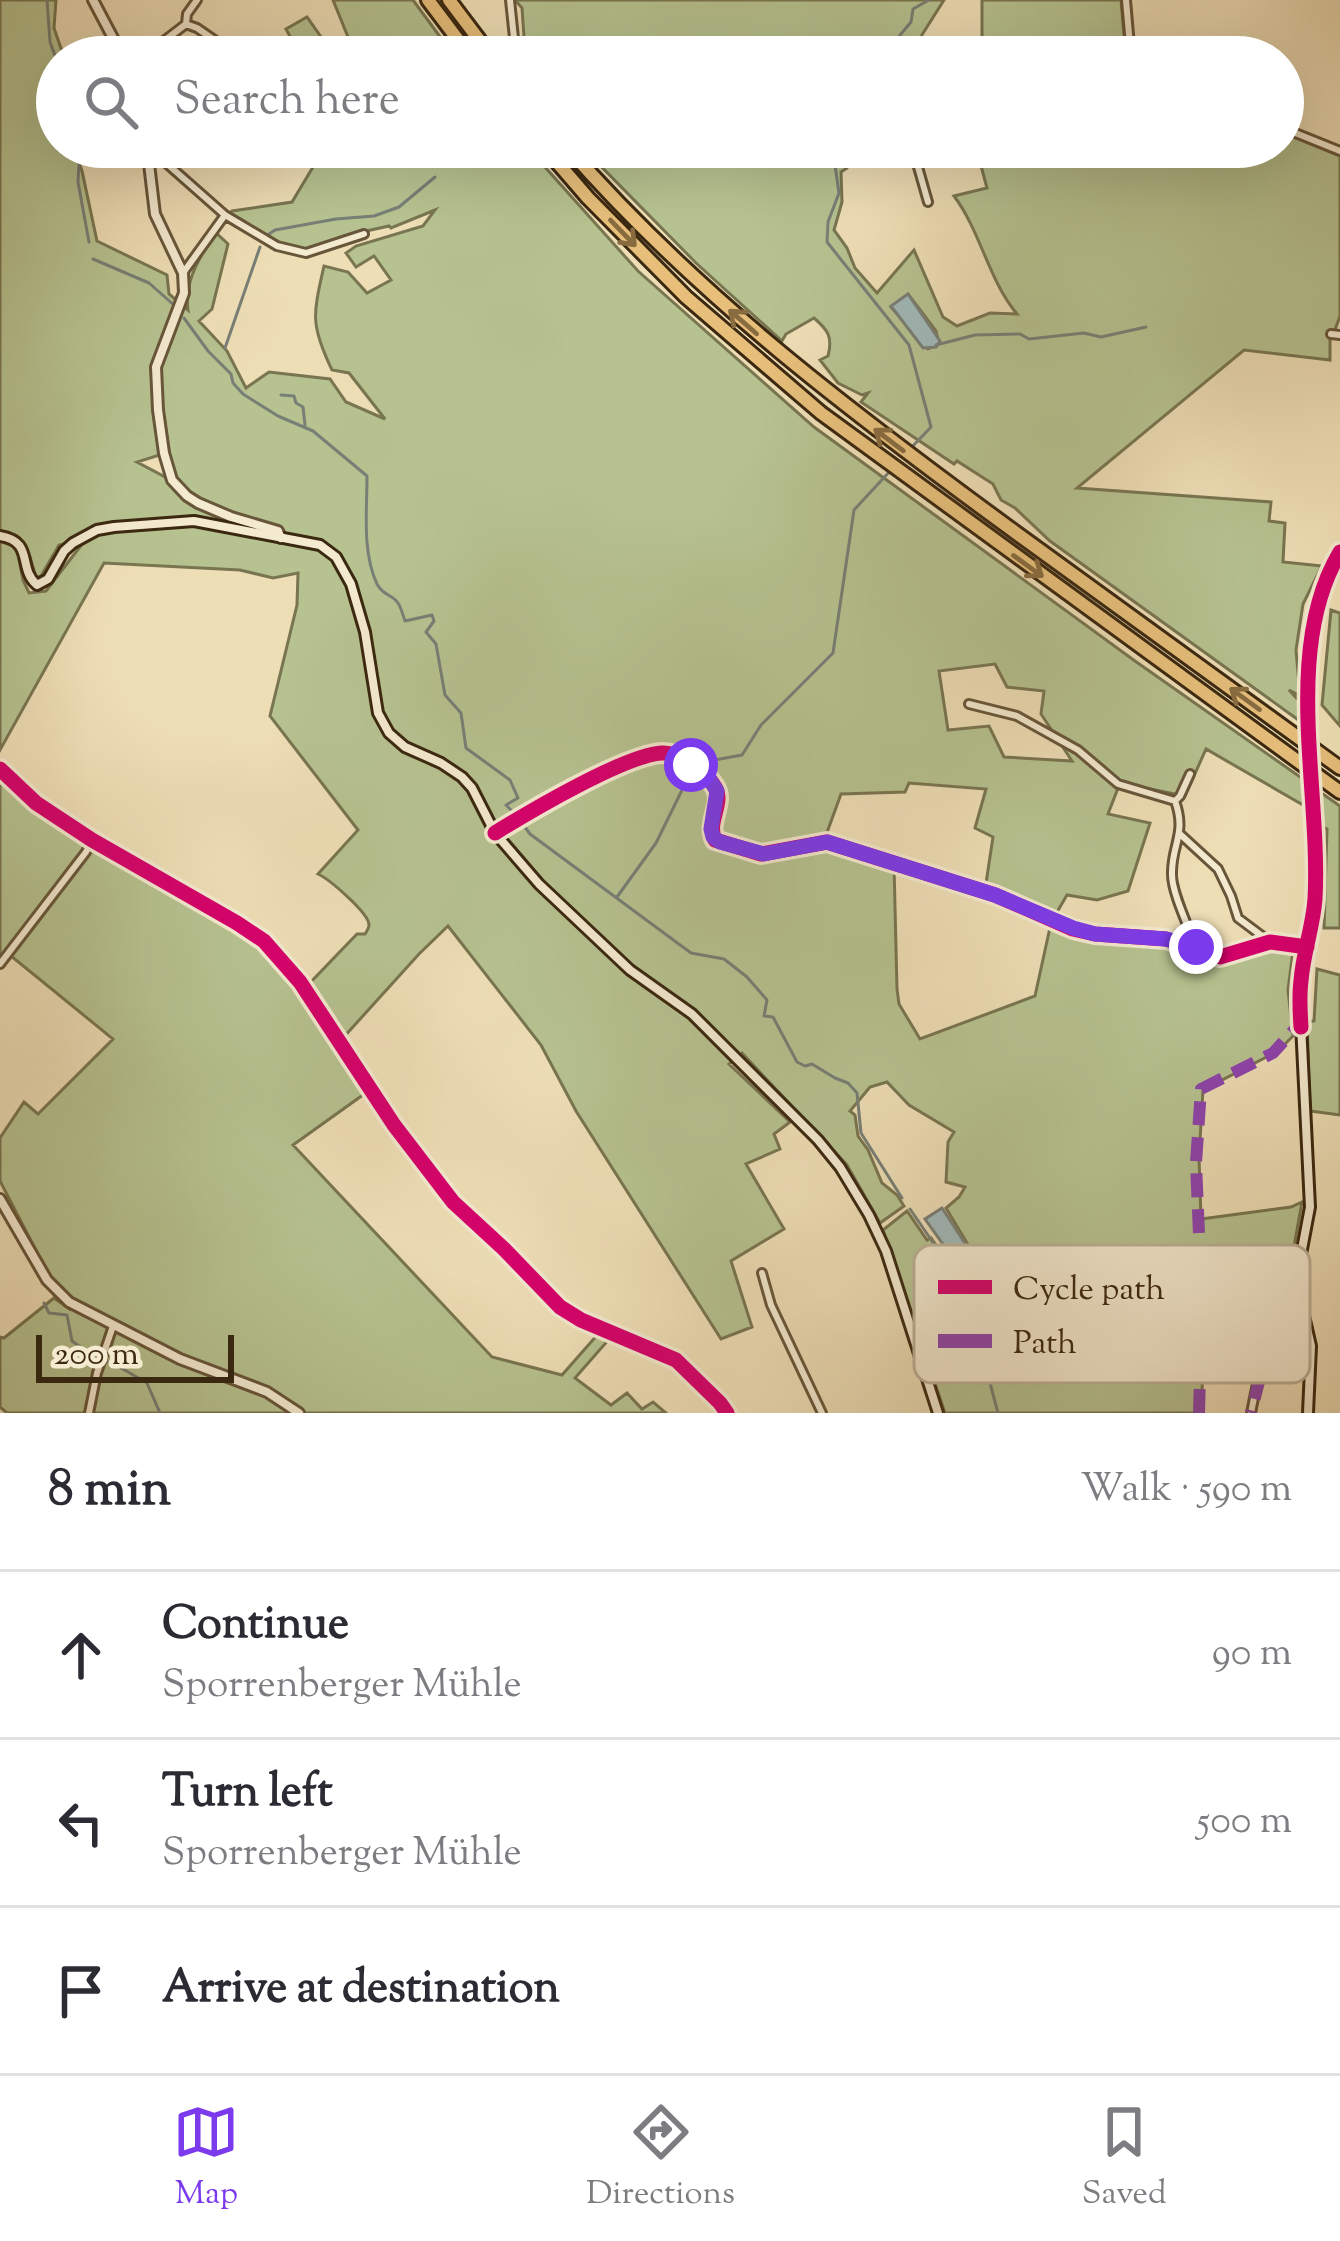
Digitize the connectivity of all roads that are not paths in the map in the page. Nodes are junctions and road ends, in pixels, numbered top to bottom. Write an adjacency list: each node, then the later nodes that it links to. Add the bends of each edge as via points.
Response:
1 (93, 0): 8 (main road)
2 (197, 0): 7 (street)
3 (428, 0): 11 (highway)
4 (449, 0): 12 (highway)
5 (510, 0): 13 (street)
6 (1126, 0): 14 (street)
7 (187, 24): 9 (street); 10 (street)
8 (112, 36)
9 (171, 36)
10 (209, 36)
11 (455, 36)
12 (481, 36)
13 (514, 36)
14 (1129, 36)
15 (1304, 136): 16 (street)
16 (1340, 151)
17 (149, 168): 25 (main road, via 152,204)
18 (172, 168): 23 (street)
19 (562, 168): 33 (highway, one-way to 33, via 675,286 821,413)
20 (587, 168): 30 (highway, one-way to 20, via 833,397 698,282)
21 (918, 168): 22 (street)
22 (928, 202)
23 (225, 215): 24 (street, via 306,253); 25 (street)
24 (364, 234)
25 (183, 274): 27 (main road, via 184,293 156,367 172,480 198,503)
26 (0, 536): 27 (main road, via 19,544 37,585 73,543 114,526 194,521)
27 (281, 538): 35 (main road, via 337,557 362,620 382,723 396,741 462,777)
28 (1340, 552): 40 (main road, bridge, via 1312,624 1309,656 1315,898)
29 (969, 704): 34 (street, via 1018,716 1118,784)
30 (1340, 768)
31 (0, 769): 37 (street)
32 (1190, 774): 34 (street)
33 (1340, 792)
34 (1175, 801): 36 (street)
35 (495, 833): 39 (street, via 625,764 666,752 716,788 711,829 720,842 764,854 827,842 1073,928); 46 (main road, via 584,928 692,1014 829,1153 886,1251)
36 (1181, 836): 38 (street, via 1214,863 1241,921); 39 (street, via 1172,880)
37 (92, 840): 41 (street); 52 (street, via 273,950 440,1188 560,1307 676,1360)
38 (1270, 942): 39 (street, via 1220,957); 40 (street)
39 (1196, 947)
40 (1307, 947): 43 (main road, via 1300,1004 1310,1207)
41 (0, 964)
42 (0, 1199): 45 (main road, via 55,1290)
43 (1302, 1245)
44 (762, 1273): 53 (street)
45 (113, 1326): 50 (street); 51 (main road)
46 (914, 1338)
47 (928, 1383): 54 (main road)
48 (1259, 1383): 55 (street)
49 (1309, 1383): 56 (main road)
50 (89, 1413)
51 (299, 1413)
52 (727, 1413)
53 (822, 1413)
54 (938, 1413)
55 (1251, 1413)
56 (1308, 1413)

